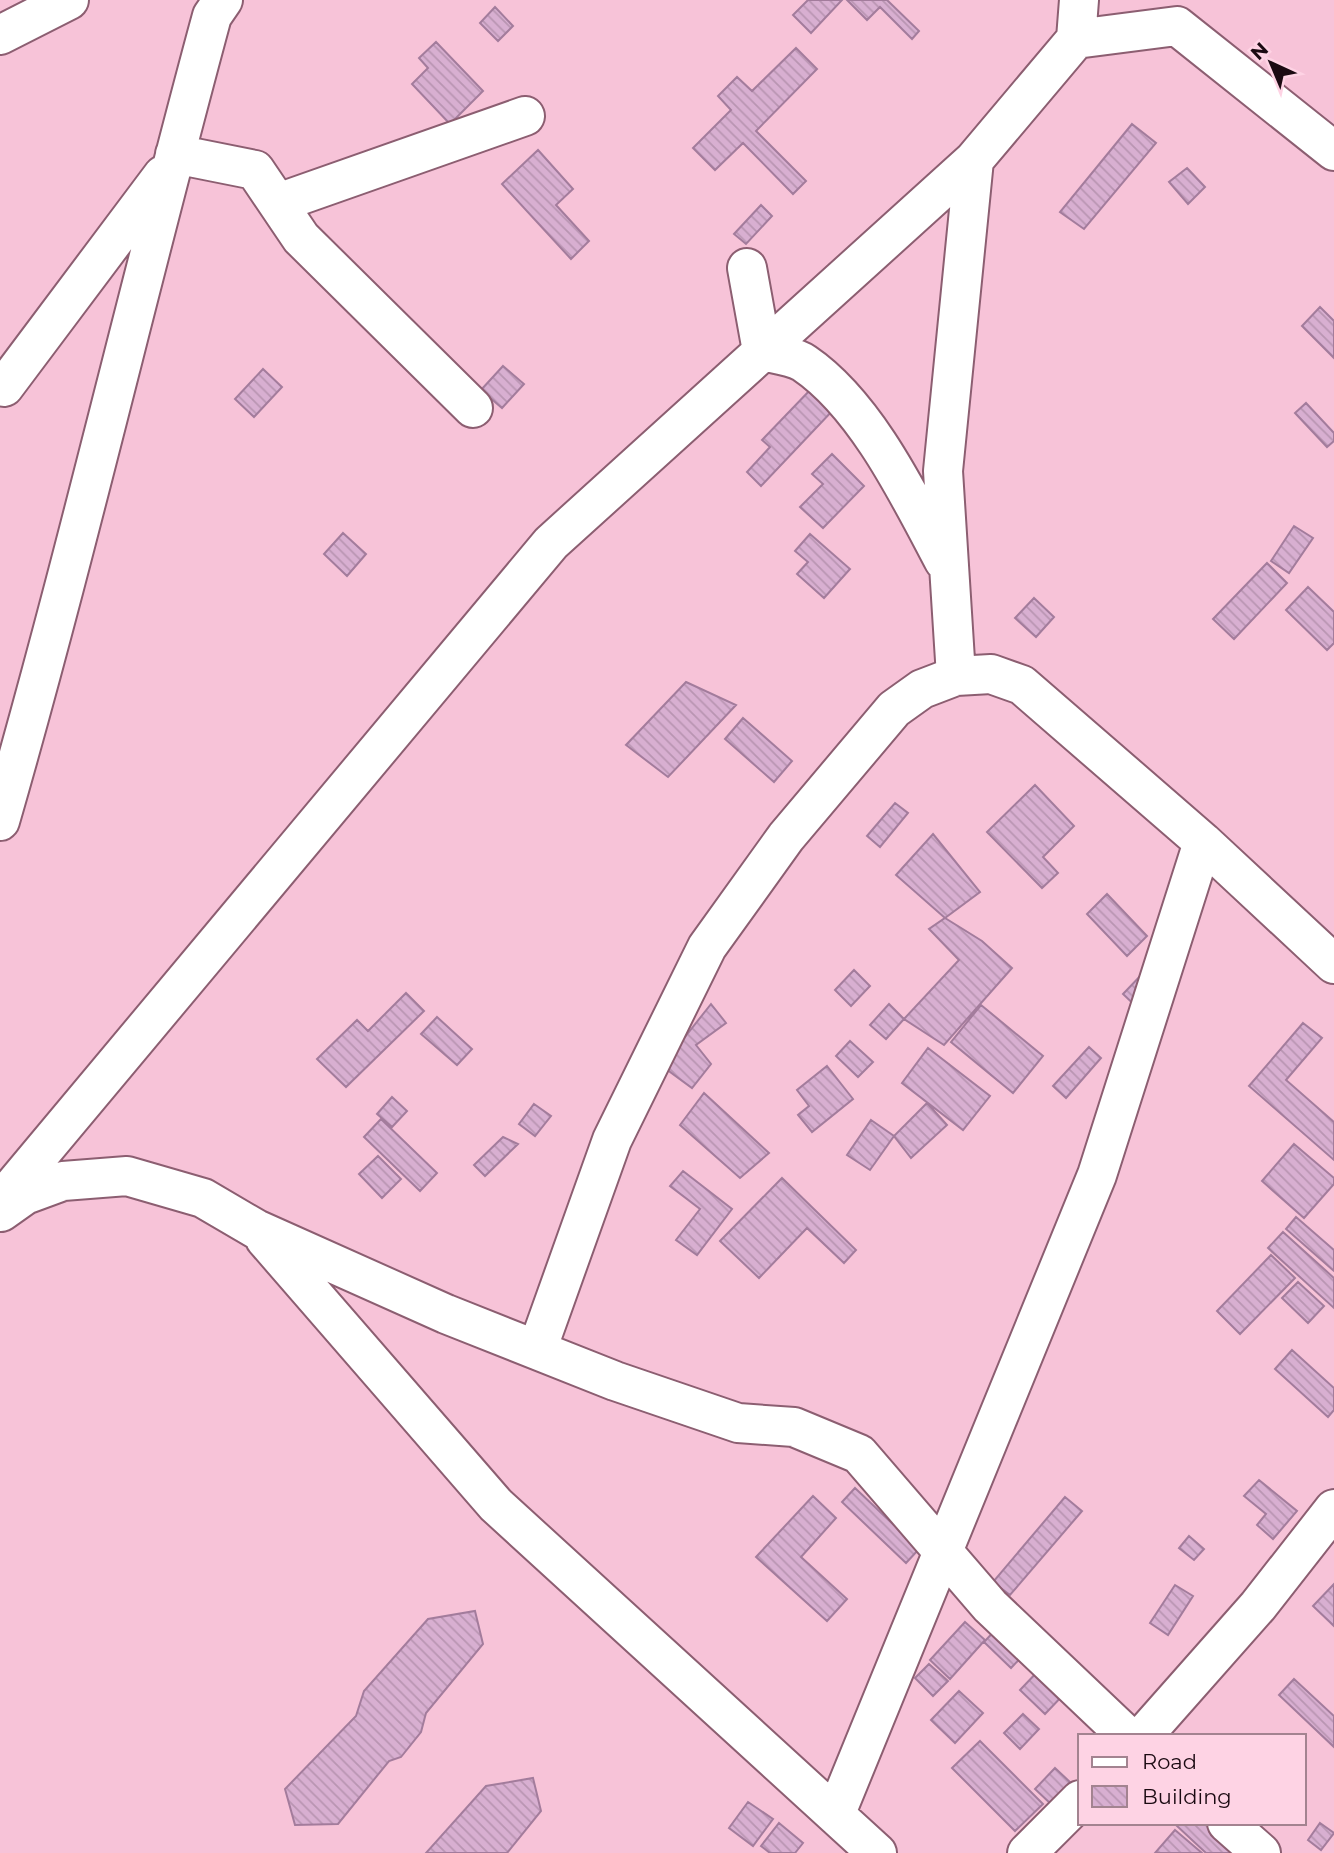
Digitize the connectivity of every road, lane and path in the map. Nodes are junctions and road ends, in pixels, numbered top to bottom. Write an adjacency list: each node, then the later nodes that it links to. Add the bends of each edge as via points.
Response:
1 (69, 0): 4 (street)
2 (223, 0): 8 (street, via 212,16)
3 (1079, 0): 5 (street)
4 (0, 35)
5 (1076, 39): 7 (street, via 1177,26); 9 (street)
6 (525, 116): 10 (street)
7 (1334, 151)
8 (173, 158): 10 (street, via 255,170); 13 (street); 17 (street)
9 (974, 160): 12 (street); 15 (street, via 943,471)
10 (278, 203): 14 (street, via 301,238)
11 (747, 268): 12 (street)
12 (762, 351): 15 (street, via 803,362 858,413); 20 (street, via 551,543)
13 (4, 387)
14 (472, 408)
15 (950, 573): 16 (street)
16 (956, 676): 18 (street, via 991,674 1022,685); 23 (street, via 922,689 894,709 786,837 707,947 612,1140)
17 (0, 821)
18 (1203, 842): 19 (street); 25 (street, via 1097,1175)
19 (1334, 964)
20 (0, 1202)
21 (0, 1213): 22 (street, via 25,1195 63,1181 127,1176 203,1198)
22 (256, 1229): 23 (street); 29 (street, via 496,1505)
23 (537, 1350): 25 (street, via 738,1423 794,1427 859,1454)
24 (1334, 1508): 27 (street, via 1258,1606)
25 (944, 1549): 26 (street, via 990,1606); 29 (street)
26 (1125, 1734)
27 (1145, 1734)
28 (1078, 1802): 32 (street)
29 (836, 1813): 31 (street)
30 (1229, 1825): 33 (street)
31 (877, 1853)
32 (1027, 1853)
33 (1261, 1853)

